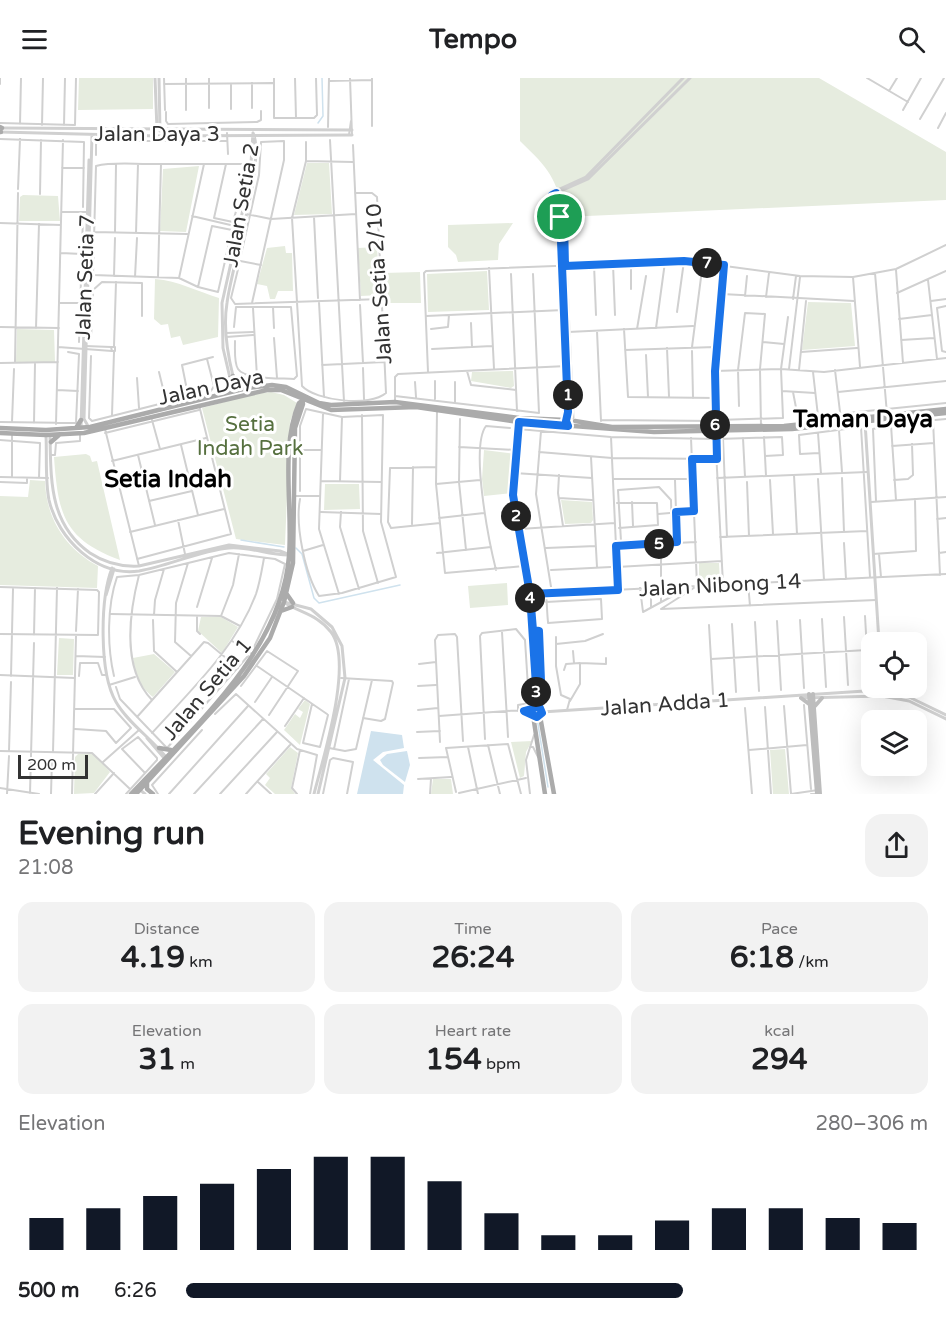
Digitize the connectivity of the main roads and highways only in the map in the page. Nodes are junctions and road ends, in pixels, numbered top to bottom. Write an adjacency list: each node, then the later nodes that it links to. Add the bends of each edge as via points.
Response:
1 (247, 390): 2 (main road, Jalan Daya); 3 (main road, Jalan Daya, via 272,385); 4 (main road, via 232,377 229,390); 5 (main road, Jalan Daya)
2 (235, 392): 4 (main road, Jalan Daya); 5 (main road)
3 (293, 392): 6 (main road); 7 (main road, Jalan Daya); 9 (main road)
4 (222, 394): 11 (main road, Jalan Daya)
5 (228, 398): 11 (main road, Jalan Daya)
6 (303, 400): 7 (main road); 8 (main road, Jalan Daya); 9 (main road, Jalan Setia 1)
7 (319, 403): 12 (main road, Jalan Daya, via 348,406 395,399 519,418)
8 (312, 404): 9 (main road); 13 (main road, Jalan Daya, via 331,411 394,406)
9 (299, 407): 22 (main road, Jalan Setia 1, via 291,427)
10 (946, 411): 14 (main road, Jalan Daya); 14 (main road, Jalan Daya, via 887,415)
11 (153, 417): 15 (main road, Jalan Daya, via 105,430); 15 (main road, Jalan Daya, via 145,414)
12 (570, 421): 13 (main road, Jalan Daya); 17 (main road, Jalan Daya); 17 (main road, Jalan Daya, via 612,431)
13 (519, 422): 38 (main road, via 513,495 530,594)
14 (864, 423): 17 (main road, Jalan Daya); 17 (main road, Jalan Daya)
15 (91, 429): 18 (main road)
16 (0, 430): 19 (main road); 20 (main road)
17 (717, 430)
18 (81, 431): 19 (main road, via 79,423); 21 (main road)
19 (48, 432): 20 (main road); 21 (main road)
20 (35, 434): 21 (main road, via 48,442)
21 (61, 434)
22 (292, 496): 23 (main road, Jalan Setia 1); 24 (main road, Jalan Setia 1)
23 (293, 533): 24 (main road); 25 (main road, Jalan Setia 1)
24 (290, 555): 25 (main road); 26 (main road, Jalan Setia 1)
25 (292, 572): 27 (main road, Jalan Setia 1)
26 (284, 581): 28 (main road); 30 (main road, Jalan Setia 1)
27 (286, 593): 28 (main road, Jalan Setia 1); 29 (main road, via 292,605)
28 (284, 602): 29 (main road, Jalan Setia 1); 30 (main road)
29 (281, 611): 31 (main road, Jalan Setia 1)
30 (271, 621): 32 (main road, Jalan Setia 1)
31 (262, 650): 32 (main road, via 258,655); 33 (main road, Jalan Setia 1)
32 (253, 652): 33 (main road); 40 (main road, Jalan Setia 1, via 232,683)
33 (255, 665): 41 (main road, Jalan Setia 1)
34 (811, 696): 37 (main road)
35 (801, 698): 37 (main road)
36 (822, 698): 37 (main road)
37 (812, 708): 47 (main road)
38 (537, 712): 45 (main road); 46 (main road, via 534,735)
39 (159, 748): 40 (main road)
40 (172, 749): 41 (main road, Jalan Setia 1)
41 (166, 759): 42 (main road, Jalan Setia 1); 43 (main road, Jalan Setia 1)
42 (159, 770): 43 (main road, Jalan Setia 1); 44 (main road, via 147,785)
43 (137, 789)
44 (152, 792)
45 (554, 792): 46 (main road)
46 (545, 793)
47 (818, 793)

